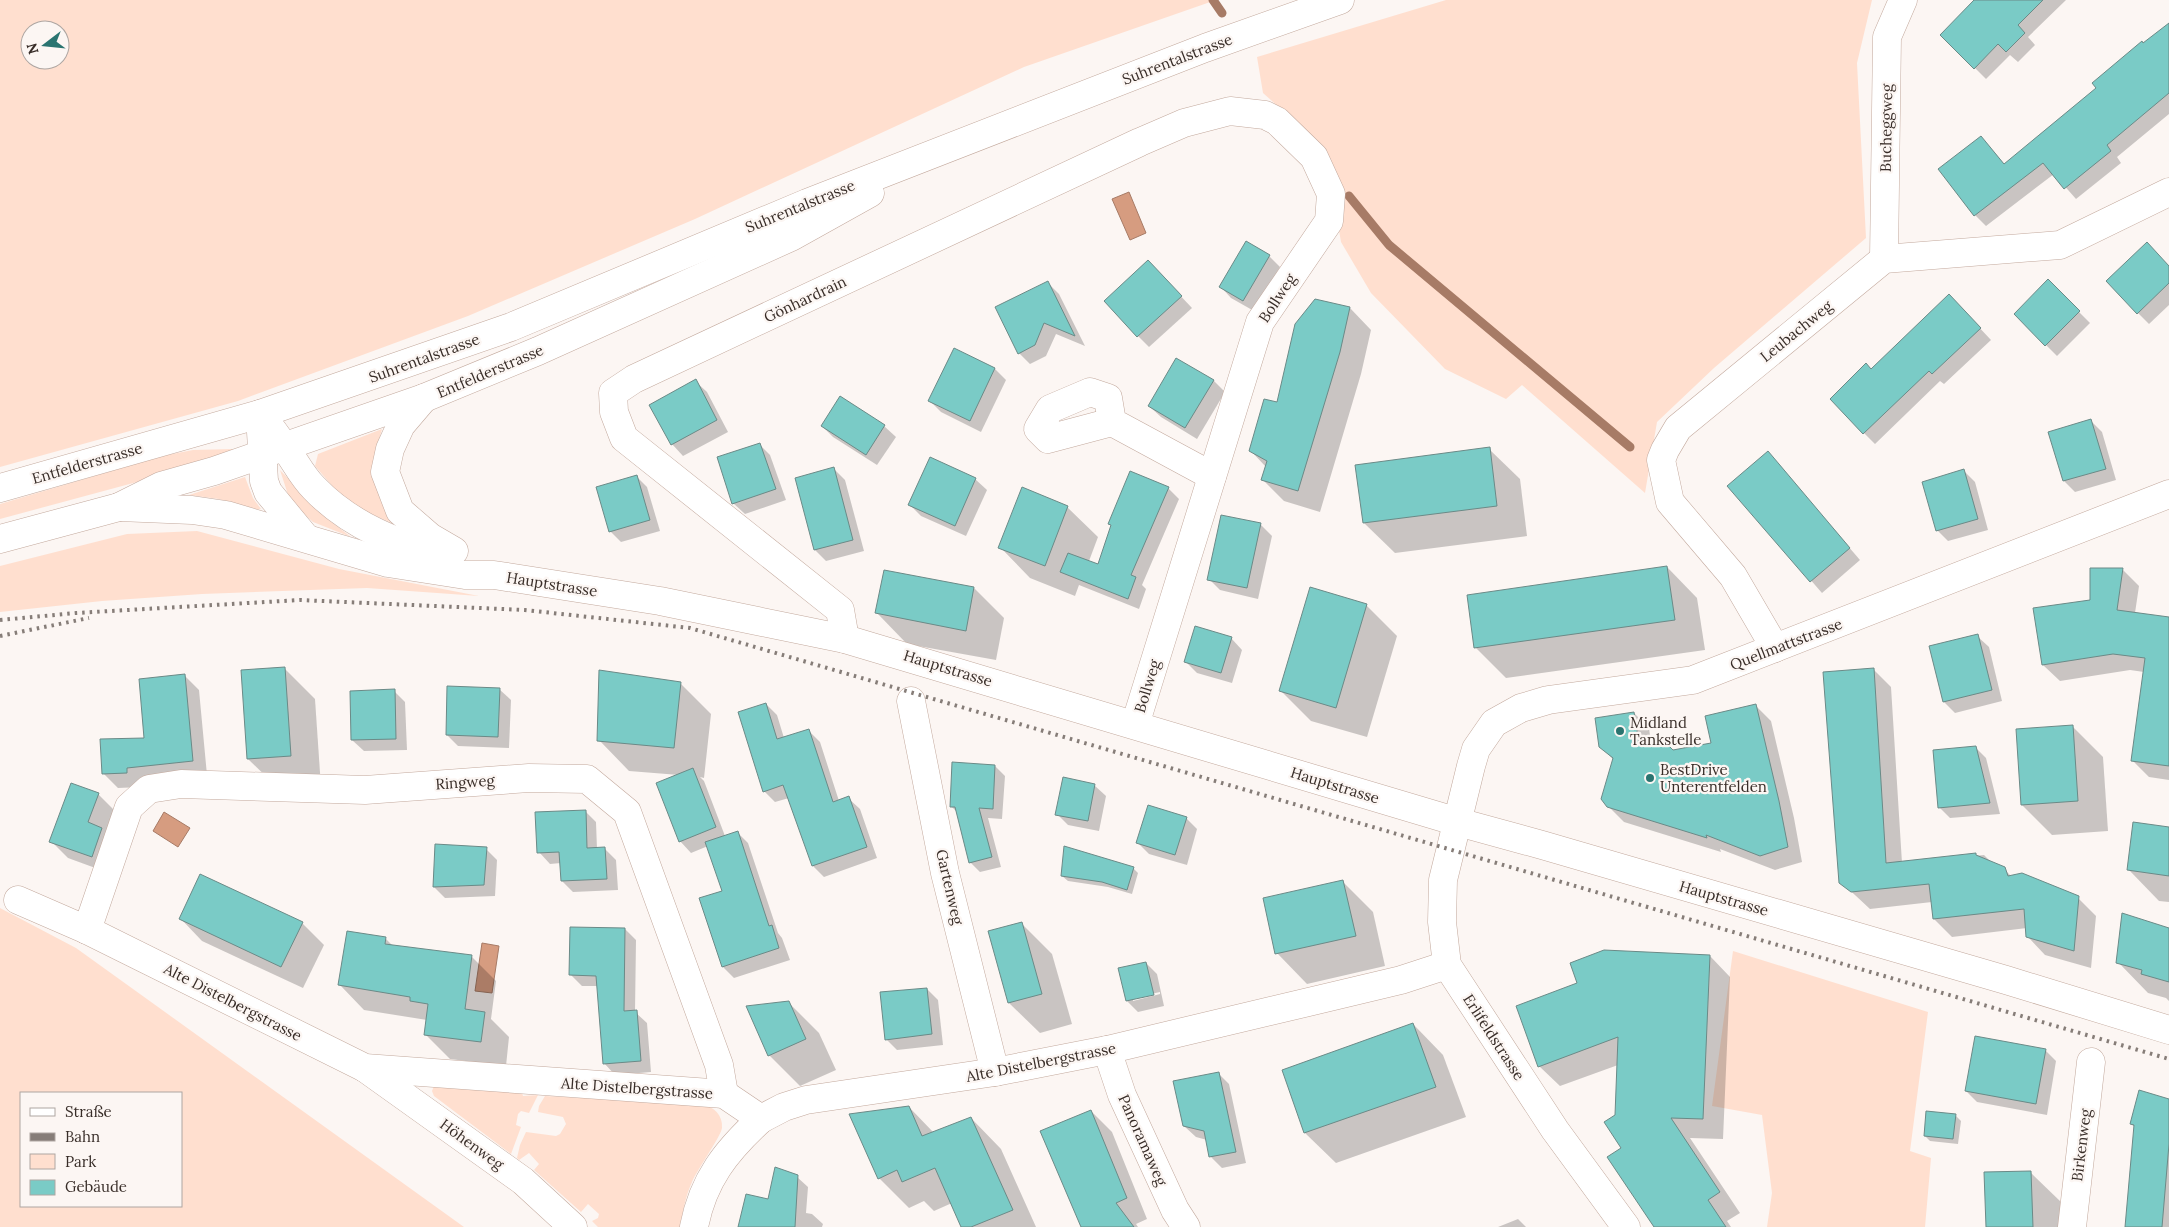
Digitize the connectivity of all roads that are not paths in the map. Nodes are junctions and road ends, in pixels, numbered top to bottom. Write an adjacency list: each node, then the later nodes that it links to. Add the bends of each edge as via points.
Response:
1 (1340, 0): 3 (street, Suhrentalstrasse)
2 (1903, 0): 6 (street, Bucheggweg, via 1887,37)
3 (956, 144): 7 (street, Entfelderstrasse, via 791,237 581,332); 8 (street, Suhrentalstrasse, via 511,328)
4 (1314, 157): 11 (street, Bollweg, via 1331,194 1329,221 1260,322); 18 (street, Gönhardrain, via 1277,121 1265,115 1230,111 1184,123 634,379 613,393 614,412 624,438 840,610)
5 (2169, 192): 6 (street, via 2060,245)
6 (1884, 259): 19 (street, Leubachweg, via 1678,428 1661,460 1670,502 1733,576)
7 (424, 398): 10 (street, Entfelderstrasse); 17 (street, via 401,425 385,472 400,511 430,536)
8 (260, 414): 10 (street); 12 (street, Entfelderstrasse)
9 (1112, 422): 11 (street)
10 (273, 450): 14 (street, Entfelderstrasse, via 161,486); 15 (street, via 264,481 268,492); 17 (street, via 346,517 416,549)
11 (1212, 476): 21 (street, Bollweg)
12 (0, 488)
13 (2169, 494): 19 (street, Quellmattstrasse)
14 (119, 507): 15 (street, via 226,515); 16 (street, Entfelderstrasse)
15 (304, 537): 17 (street, via 388,563 466,575)
16 (0, 539)
17 (494, 575): 18 (street, Hauptstrasse, via 660,601)
18 (845, 639): 21 (street, Hauptstrasse)
19 (1775, 648): 22 (street, Quellmattstrasse, via 1693,680 1548,700 1521,708 1494,723 1476,749)
20 (911, 701): 30 (street, Gartenweg, via 945,873)
21 (1135, 725): 22 (street, Hauptstrasse)
22 (1458, 822): 25 (street, Erlifeldstrasse, via 1443,880 1442,922); 26 (street, Hauptstrasse)
23 (18, 900): 24 (street, Alte Distelbergstrasse)
24 (87, 930): 29 (street, Alte Distelbergstrasse); 31 (street, Ringweg, via 129,807 149,789 180,784 365,790 529,778 587,779 627,812 719,1065)
25 (1447, 965): 27 (street, Alte Distelbergstrasse, via 1401,980); 36 (street, Erlifeldstrasse, via 1555,1130)
26 (2169, 1030)
27 (1107, 1050): 30 (street, Alte Distelbergstrasse); 35 (street, Panoramaweg, via 1122,1094 1174,1210)
28 (2091, 1062): 37 (street, Birkenweg)
29 (365, 1068): 31 (street, Alte Distelbergstrasse); 33 (street, Höhenweg, via 523,1181)
30 (995, 1072): 32 (street, Alte Distelbergstrasse, via 806,1100)
31 (724, 1094): 32 (street, Alte Distelbergstrasse)
32 (761, 1119): 34 (street, via 735,1143 713,1174 698,1204)
33 (573, 1227)
34 (694, 1227)
35 (1186, 1227)
36 (1626, 1227)
37 (2072, 1227)

